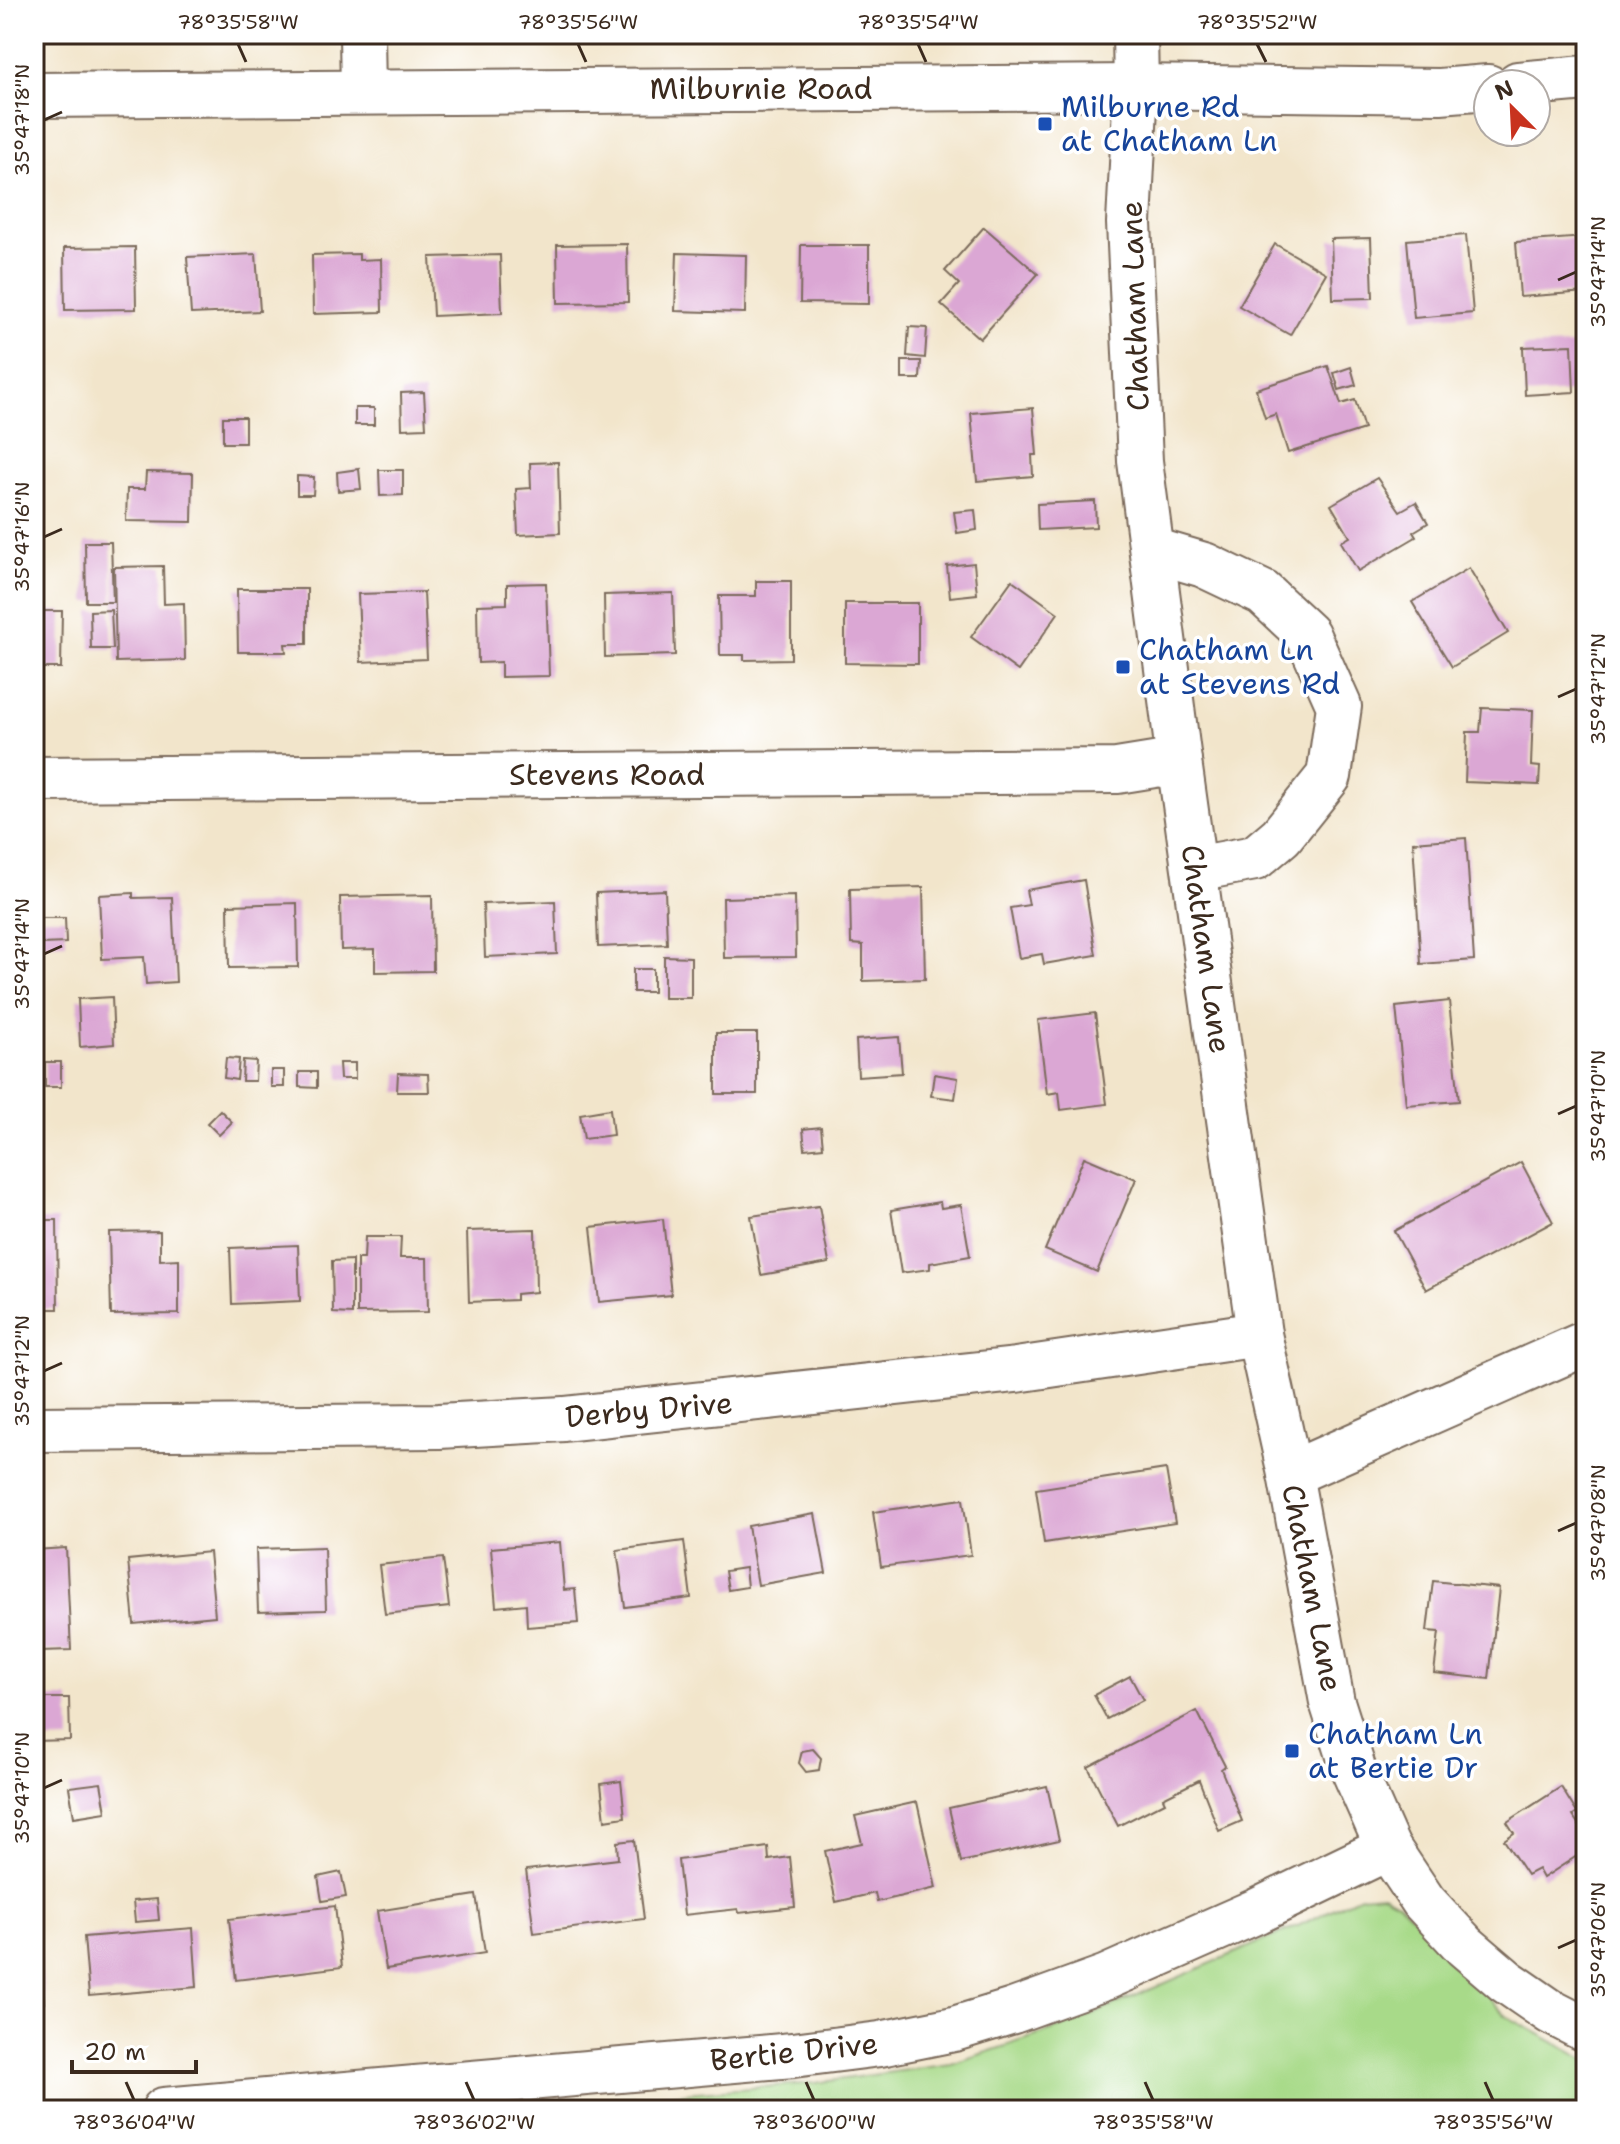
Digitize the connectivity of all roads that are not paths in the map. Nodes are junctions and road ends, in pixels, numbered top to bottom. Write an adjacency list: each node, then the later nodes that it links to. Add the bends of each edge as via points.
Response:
1 (362, 34): 7 (street)
2 (1135, 34): 5 (street, Chatham Lane)
3 (1586, 78): 4 (street)
4 (1552, 81)
5 (1136, 87): 6 (street, Milburnie Road); 7 (street, Milburnie Road); 9 (street, Chatham Lane, via 1129,223 1140,461)
6 (1472, 88)
7 (363, 92): 8 (street, Milburnie Road)
8 (34, 95)
9 (1153, 550): 10 (street, Chatham Lane); 12 (street, via 1204,565 1263,593 1307,634 1339,706 1329,776 1281,836 1255,858)
10 (1179, 761): 11 (street, Stevens Road, via 1117,771); 12 (street, Chatham Lane)
11 (34, 779)
12 (1195, 869): 13 (street, Chatham Lane)
13 (1259, 1334): 15 (street, Derby Drive, via 1016,1370 564,1419 439,1426); 16 (street, Chatham Lane)
14 (1586, 1343): 16 (street)
15 (34, 1429)
16 (1290, 1474): 17 (street, Chatham Lane, via 1332,1702 1354,1771)
17 (1388, 1848): 18 (street, Chatham Lane, via 1424,1902 1465,1946 1506,1981); 19 (street, Bertie Drive, via 1107,1977 940,2032 793,2055)
18 (1586, 2030)
19 (164, 2110)

